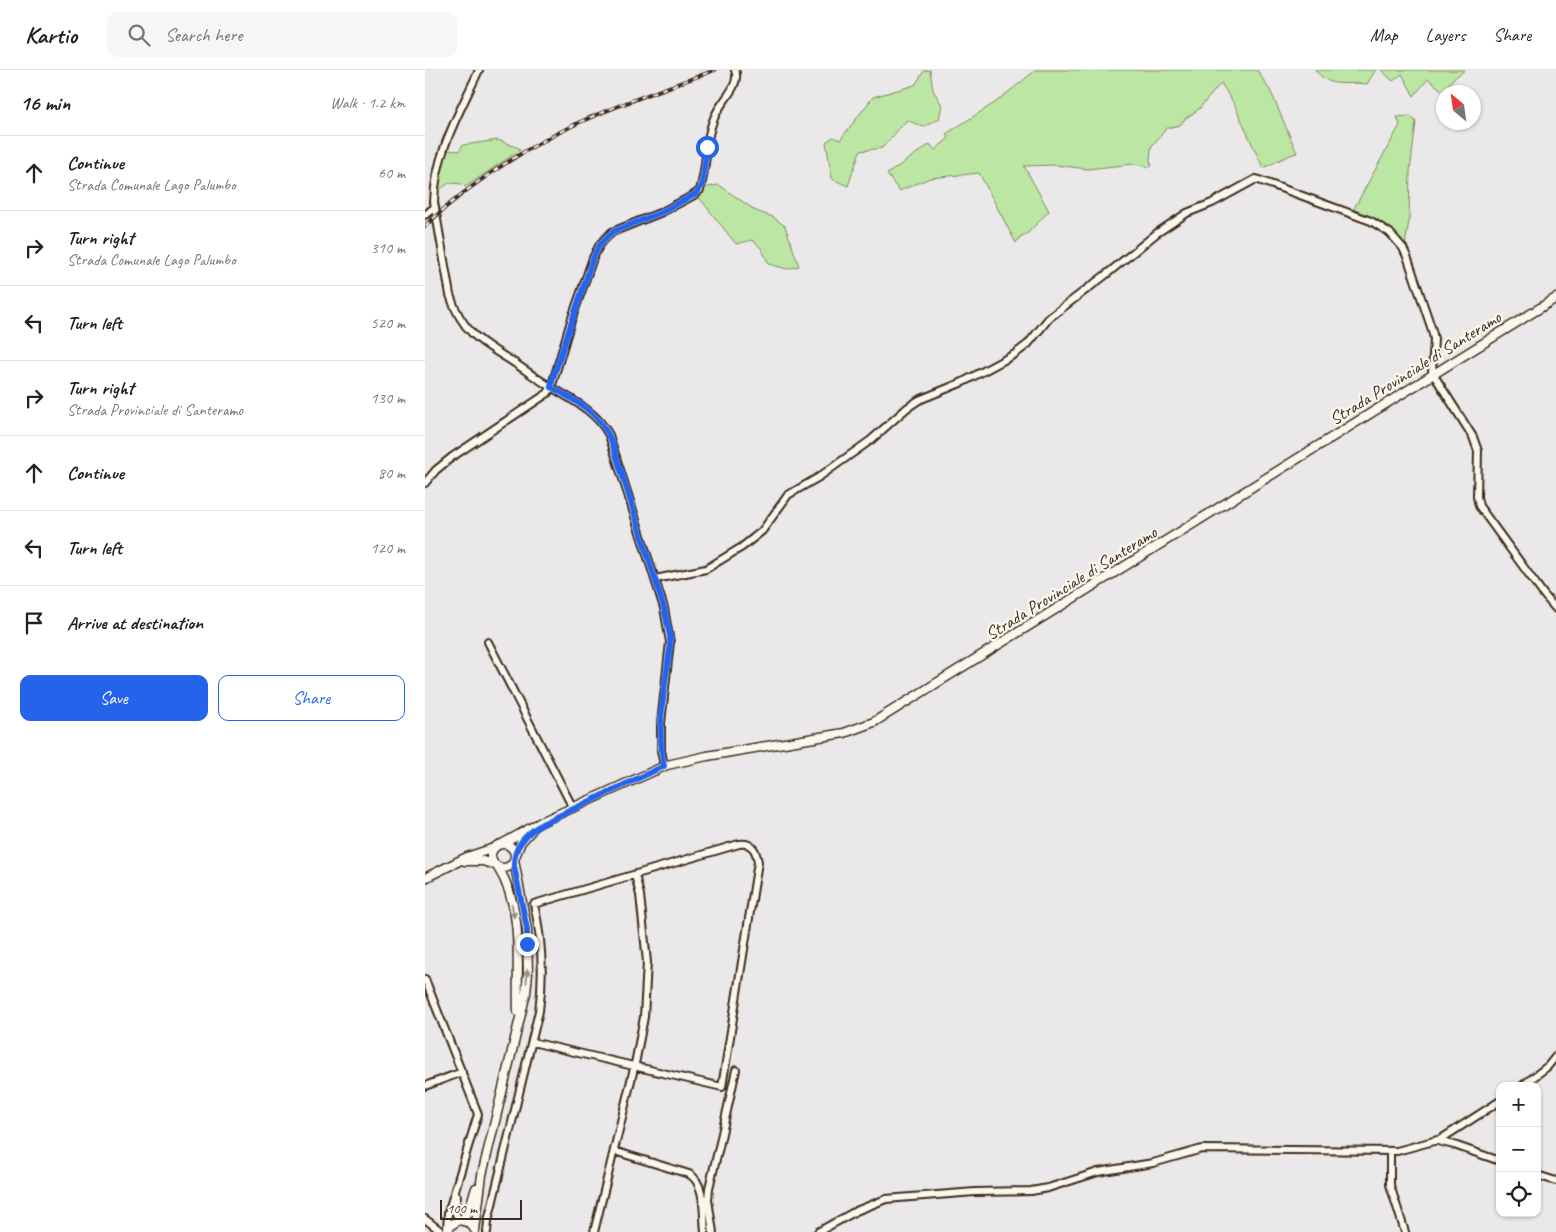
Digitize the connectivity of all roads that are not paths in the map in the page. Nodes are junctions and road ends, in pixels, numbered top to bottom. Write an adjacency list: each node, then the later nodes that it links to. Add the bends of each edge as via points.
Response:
1 (479, 70): 3 (street, via 454,119 445,145 435,187)
2 (735, 70): 7 (street, via 737,78 717,111 709,132 700,190 662,212 612,232 597,248)
3 (435, 207): 4 (street); 7 (street, via 450,295 463,323 481,342)
4 (425, 216)
5 (1556, 298): 6 (main road, Strada Provinciale di Santeramo)
6 (1433, 374): 9 (street, via 1434,339 1430,318 1405,252 1390,233 1367,219 1256,179 1187,213 1157,233 1049,318 1028,344 1015,354 907,408 871,440 788,495 761,531 743,548 706,569); 10 (street, via 1477,446 1479,506 1543,596); 12 (main road, Strada Provinciale di Santeramo, via 874,722 844,733)
7 (551, 387): 8 (street, via 543,397 452,457); 9 (street, via 586,408 603,424 609,435)
8 (425, 483)
9 (655, 579): 12 (street, via 670,642 661,723)
10 (1556, 609)
11 (488, 642): 13 (street)
12 (664, 766): 13 (main road, Strada Provinciale di Santeramo)
13 (571, 809): 14 (main road); 16 (main road, via 529,833)
14 (502, 844): 15 (main road); 16 (main road, via 513,849)
15 (494, 848): 17 (main road, via 491,855); 18 (main road)
16 (514, 858): 17 (main road, via 507,867); 22 (main road, one-way to 16, via 526,993 528,956 527,929)
17 (496, 866): 18 (main road, via 468,860); 22 (main road, one-way to 22, via 508,886 515,922)
18 (435, 873): 20 (main road)
19 (635, 875): 23 (street, via 534,904 542,980); 25 (street, via 647,962 645,1017); 25 (street, via 739,844 751,845 757,854 722,1087)
20 (425, 878)
21 (425, 979): 27 (street)
22 (519, 1024): 35 (main road)
23 (532, 1042): 25 (street); 45 (street)
24 (1556, 1056): 28 (street, via 1549,1066)
25 (635, 1066): 32 (street)
26 (735, 1070): 40 (street)
27 (462, 1072): 29 (street); 39 (street, via 478,1114)
28 (1527, 1082)
29 (425, 1086)
30 (1496, 1104): 31 (street)
31 (1437, 1141): 33 (street); 34 (street)
32 (614, 1150): 38 (street, via 689,1174); 46 (street)
33 (1390, 1152): 49 (street, via 1202,1150 1153,1163 1098,1172 1031,1191 886,1199); 50 (street, via 1391,1185)
34 (1496, 1161)
35 (482, 1175): 42 (main road, via 468,1212); 44 (main road)
36 (1541, 1176): 37 (street)
37 (1556, 1181)
38 (699, 1184): 40 (street); 47 (street)
39 (458, 1185): 42 (street, via 455,1205); 43 (street, via 448,1213)
40 (709, 1185): 48 (street)
41 (425, 1218): 43 (street)
42 (460, 1220): 43 (main road); 44 (main road, via 470,1223)
43 (447, 1229)
44 (475, 1231)
45 (487, 1232)
46 (594, 1232)
47 (705, 1232)
48 (713, 1232)
49 (818, 1232)
50 (1405, 1232)

